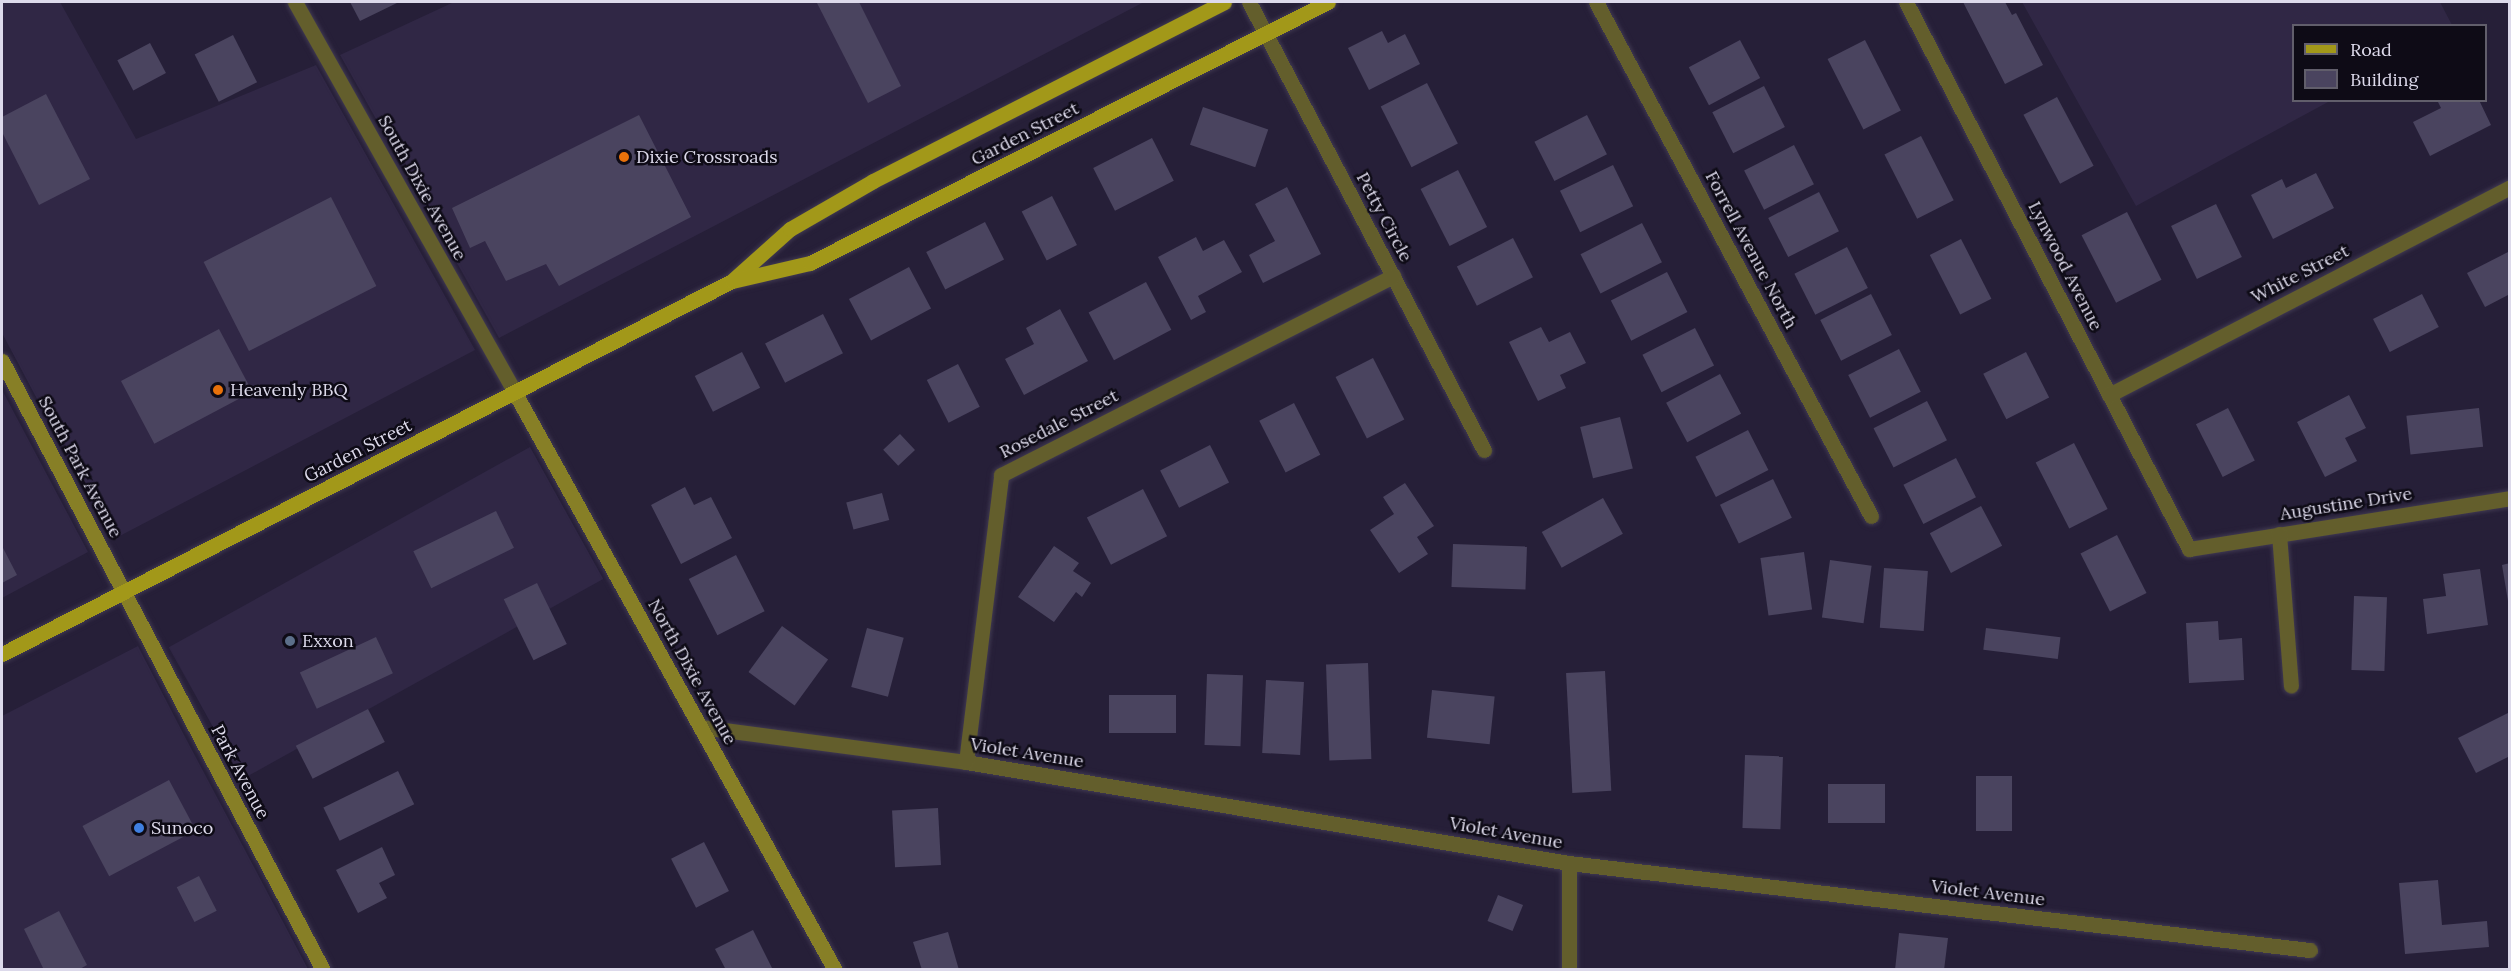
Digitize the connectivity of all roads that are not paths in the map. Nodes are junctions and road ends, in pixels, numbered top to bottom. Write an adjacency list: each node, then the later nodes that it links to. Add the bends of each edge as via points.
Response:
1 (295, 2): 12 (street, South Dixie Avenue)
2 (1224, 2): 10 (main road, Garden Street, via 873,181 790,229)
3 (1249, 2): 7 (street, Petty Circle)
4 (1328, 2): 7 (main road, Garden Street)
5 (1596, 2): 16 (street, Forrell Avenue North)
6 (1906, 2): 13 (street, Lynwood Avenue)
7 (1266, 33): 9 (street, Petty Circle); 10 (main road, Garden Street, via 810,263)
8 (2510, 187): 13 (street, White Street)
9 (1393, 276): 14 (street, Petty Circle); 23 (street, Rosedale Street, via 1001,475)
10 (732, 281): 12 (main road, Garden Street)
11 (2, 361): 19 (street, South Park Avenue)
12 (515, 393): 19 (main road, Garden Street); 22 (street, North Dixie Avenue)
13 (2109, 394): 18 (street, Lynwood Avenue)
14 (1484, 450)
15 (2510, 498): 17 (street, Augustine Drive)
16 (1871, 516)
17 (2279, 534): 18 (street, Augustine Drive); 21 (street)
18 (2189, 549)
19 (124, 591): 20 (main road, Garden Street); 26 (street, Park Avenue)
20 (2, 654)
21 (2291, 686)
22 (701, 727): 23 (street, Violet Avenue); 27 (street, North Dixie Avenue)
23 (966, 762): 24 (street, Violet Avenue)
24 (1569, 863): 25 (street, Violet Avenue); 28 (street)
25 (2310, 950)
26 (323, 969)
27 (836, 969)
28 (1569, 969)

